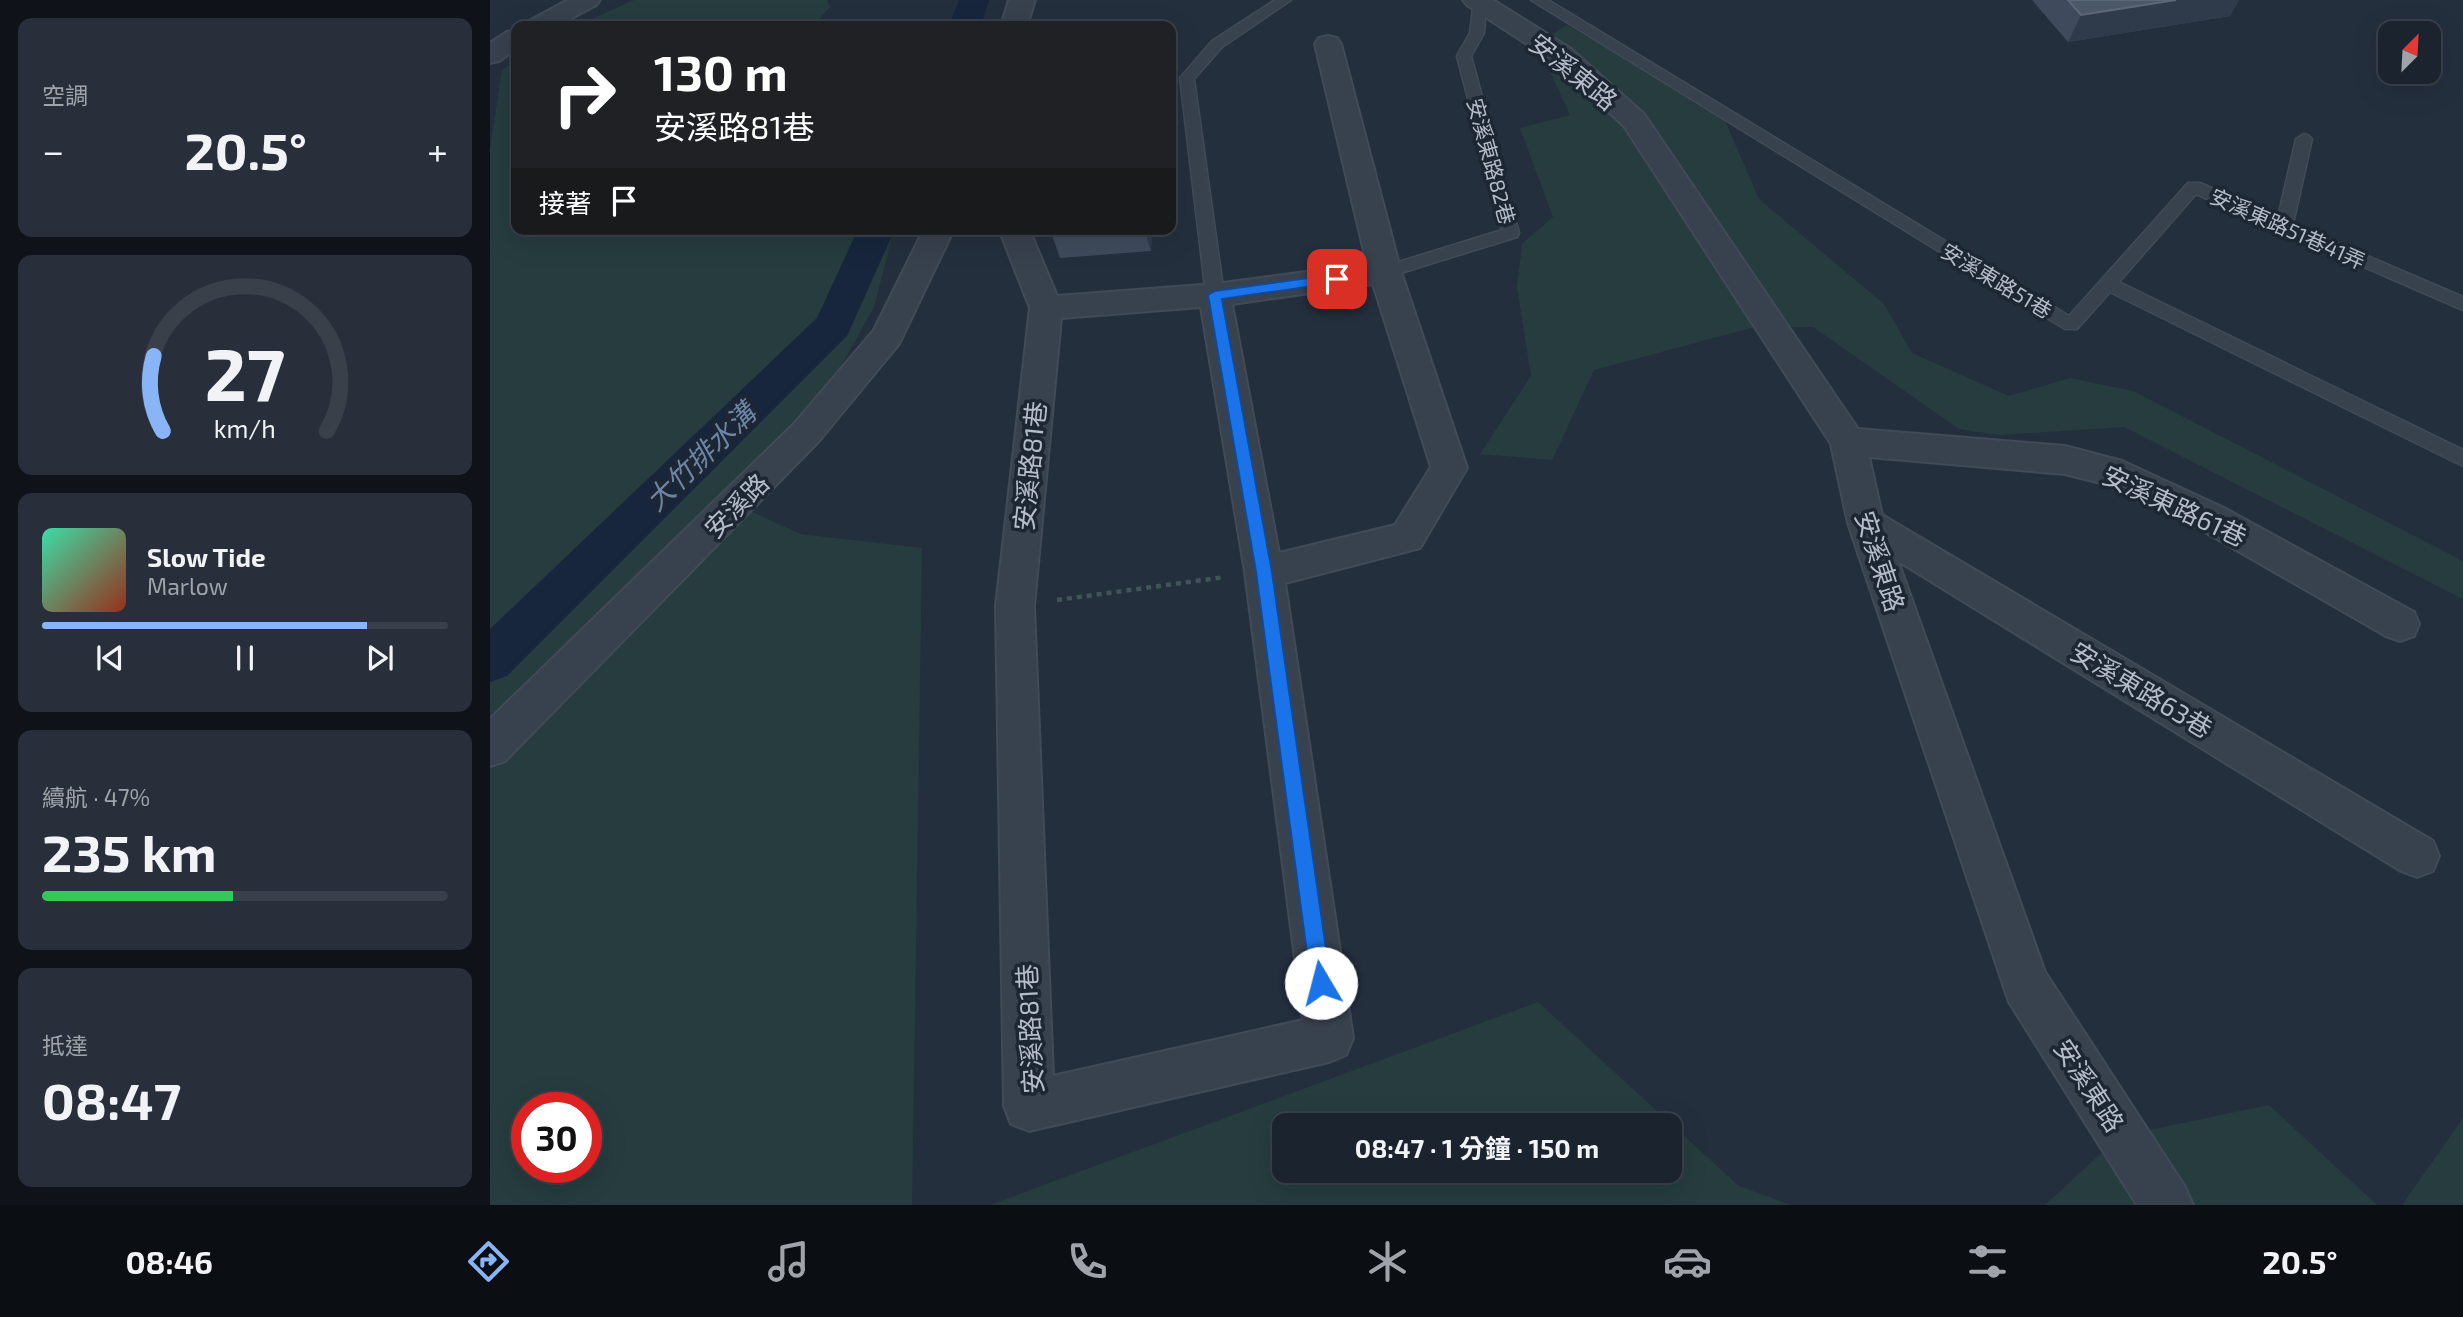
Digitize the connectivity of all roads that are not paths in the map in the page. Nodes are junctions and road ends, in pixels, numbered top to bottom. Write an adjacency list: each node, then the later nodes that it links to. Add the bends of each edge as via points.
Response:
1 (587, 0): 6 (street)
2 (1022, 0): 7 (street)
3 (1284, 0): 17 (lane, 安溪路81巷, via 1217,44 1186,78)
4 (1538, 0): 16 (lane, 安溪東路51巷, via 2071,325)
5 (1478, 1): 15 (lane, 安溪東路82巷, via 1477,33 1464,56 1511,233); 20 (street, 安溪東路, via 1562,55 1634,120)
6 (547, 21)
7 (1016, 21)
8 (511, 41): 10 (street)
9 (1328, 44): 15 (street)
10 (490, 55)
11 (2304, 139): 12 (lane)
12 (2284, 226): 16 (lane, 安溪東路51巷41弄, via 2194,187); 18 (lane, 安溪東路51巷41弄)
13 (936, 235): 25 (street, 安溪路, via 887,336 806,433)
14 (1016, 235): 19 (street, 安溪路81巷)
15 (1385, 272): 17 (street); 23 (street, via 1449,468 1407,537)
16 (2108, 284): 21 (lane)
17 (1215, 295): 19 (street); 23 (street, 安溪路81巷)
18 (2463, 304)
19 (1046, 308): 23 (street, 安溪路81巷, via 1015,606 1029,1105 1329,1038)
20 (1848, 442): 22 (street, 安溪東路); 24 (street, 安溪東路61巷, via 2064,460 2109,471 2211,518)
21 (2463, 459)
22 (1867, 523): 26 (street, 安溪東路63巷); 27 (street, 安溪東路, via 2026,985)
23 (1264, 572)
24 (2400, 624)
25 (490, 747)
26 (2417, 856)
27 (2167, 1205)

